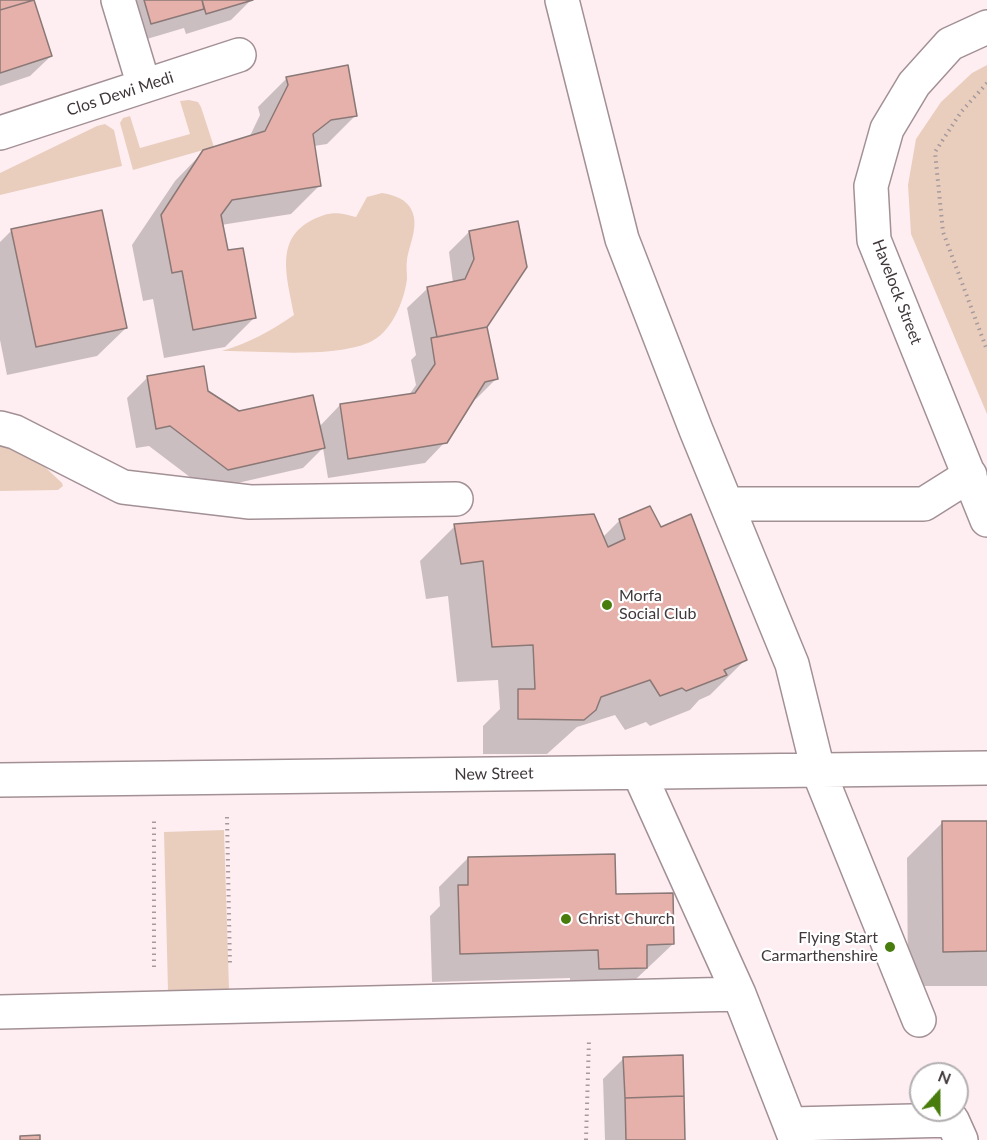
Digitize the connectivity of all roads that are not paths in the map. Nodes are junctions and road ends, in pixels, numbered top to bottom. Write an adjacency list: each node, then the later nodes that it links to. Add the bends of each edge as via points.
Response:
1 (118, 0): 5 (street)
2 (562, 0): 10 (street, via 622,239)
3 (987, 27): 8 (street, Havelock Street, via 950,44 914,84 887,129 871,186 874,240)
4 (239, 55): 5 (street, Clos Dewi Medi)
5 (144, 86): 6 (street, Clos Dewi Medi)
6 (0, 133)
7 (0, 428): 9 (street, via 123,487 250,502)
8 (970, 475): 10 (street, via 924,504); 11 (street, Havelock Street)
9 (456, 500)
10 (727, 504): 13 (street, via 792,664)
11 (987, 520)
12 (987, 768): 13 (street, New Street)
13 (818, 770): 14 (street, New Street); 18 (street)
14 (639, 772): 15 (street, New Street); 16 (street)
15 (0, 780)
16 (739, 994): 17 (street); 19 (street)
17 (0, 1012)
18 (919, 1020)
19 (794, 1132): 20 (street, via 952,1120)
20 (961, 1140)

